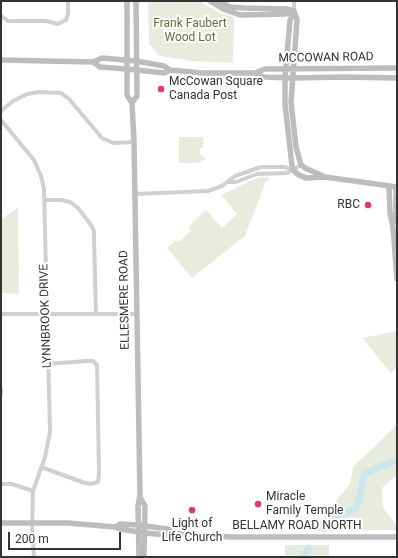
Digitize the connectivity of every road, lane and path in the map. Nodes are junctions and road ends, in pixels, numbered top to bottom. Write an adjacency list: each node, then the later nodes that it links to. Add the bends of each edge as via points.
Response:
1 (68, 1): 8 (street, via 66,20 58,24 46,21 8,21)
2 (127, 1): 10 (main road, ELLESMERE ROAD)
3 (136, 1): 11 (main road, ELLESMERE ROAD)
4 (210, 1): 7 (main road, via 223,10 240,15 286,14)
5 (220, 1): 7 (main road, via 230,7 287,8)
6 (294, 1): 7 (street)
7 (294, 11): 15 (main road, via 290,20); 18 (main road, via 297,20)
8 (1, 16)
9 (1, 60): 12 (main road, MCCOWAN ROAD)
10 (127, 60): 11 (main road, MCCOWAN ROAD); 12 (main road, MCCOWAN ROAD, via 102,58); 14 (main road, ELLESMERE ROAD)
11 (136, 61): 16 (main road, ELLESMERE ROAD); 17 (main road, MCCOWAN ROAD, via 164,66)
12 (93, 62): 14 (main road, MCCOWAN ROAD, via 100,67)
13 (397, 68): 18 (main road, MCCOWAN ROAD)
14 (127, 69): 16 (main road, MCCOWAN ROAD); 23 (main road, ELLESMERE ROAD, via 127,95)
15 (286, 69): 18 (main road, MCCOWAN ROAD); 19 (main road, MCCOWAN ROAD, via 265,69); 20 (main road)
16 (137, 70): 17 (main road, MCCOWAN ROAD, via 164,73); 23 (main road, ELLESMERE ROAD, via 137,96)
17 (170, 70): 19 (main road, MCCOWAN ROAD)
18 (293, 70): 21 (main road)
19 (255, 73): 20 (main road, MCCOWAN ROAD)
20 (285, 78): 21 (main road, MCCOWAN ROAD); 25 (main road)
21 (292, 78): 22 (main road, MCCOWAN ROAD); 25 (main road)
22 (397, 78)
23 (132, 103): 27 (main road, ELLESMERE ROAD)
24 (1, 111): 27 (street, via 27,94 61,93 102,138 114,143)
25 (288, 111): 28 (main road)
26 (1, 120): 35 (street, LYNNBROOK DRIVE, via 36,164 41,176)
27 (134, 142): 34 (main road, ELLESMERE ROAD)
28 (292, 144): 29 (main road); 30 (main road)
29 (301, 165): 30 (street); 31 (main road)
30 (294, 170): 31 (main road, via 306,178); 34 (street, via 287,173 257,174 208,190)
31 (325, 177): 32 (main road)
32 (390, 186): 33 (main road); 36 (main road)
33 (397, 187): 36 (main road)
34 (134, 194): 41 (main road, ELLESMERE ROAD)
35 (44, 200): 39 (street, LYNNBROOK DRIVE); 40 (street, via 70,202 78,208 94,231)
36 (393, 227): 37 (main road)
37 (397, 279)
38 (1, 314): 39 (street)
39 (46, 314): 40 (street); 42 (street, LYNNBROOK DRIVE)
40 (96, 314): 41 (street)
41 (136, 314): 48 (main road, ELLESMERE ROAD)
42 (48, 364): 45 (street, LYNNBROOK DRIVE, via 50,432); 45 (street, via 93,361 97,365 98,482 82,482)
43 (1, 388): 44 (street)
44 (1, 394)
45 (41, 467): 47 (street, LYNNBROOK DRIVE)
46 (1, 484): 47 (street, via 12,484)
47 (33, 491): 50 (street, LYNNBROOK DRIVE)
48 (140, 496): 51 (main road, ELLESMERE ROAD); 53 (main road, ELLESMERE ROAD, via 144,506)
49 (1, 523): 50 (main road, BELLAMY ROAD NORTH)
50 (32, 523): 52 (main road, BELLAMY ROAD NORTH); 58 (street, LYNNBROOK DRIVE)
51 (138, 525): 52 (main road, BELLAMY ROAD NORTH, via 120,524); 53 (main road, BELLAMY ROAD NORTH); 54 (main road, ELLESMERE ROAD)
52 (115, 527): 54 (main road, BELLAMY ROAD NORTH)
53 (145, 527): 55 (main road, BELLAMY ROAD NORTH, via 168,529); 56 (main road, ELLESMERE ROAD)
54 (138, 532): 56 (main road, BELLAMY ROAD NORTH); 59 (main road, ELLESMERE ROAD)
55 (173, 533): 56 (main road, BELLAMY ROAD NORTH); 57 (main road, BELLAMY ROAD NORTH, via 232,537)
56 (145, 534): 60 (main road, ELLESMERE ROAD)
57 (397, 537)
58 (34, 557)
59 (139, 557)
60 (144, 557)

